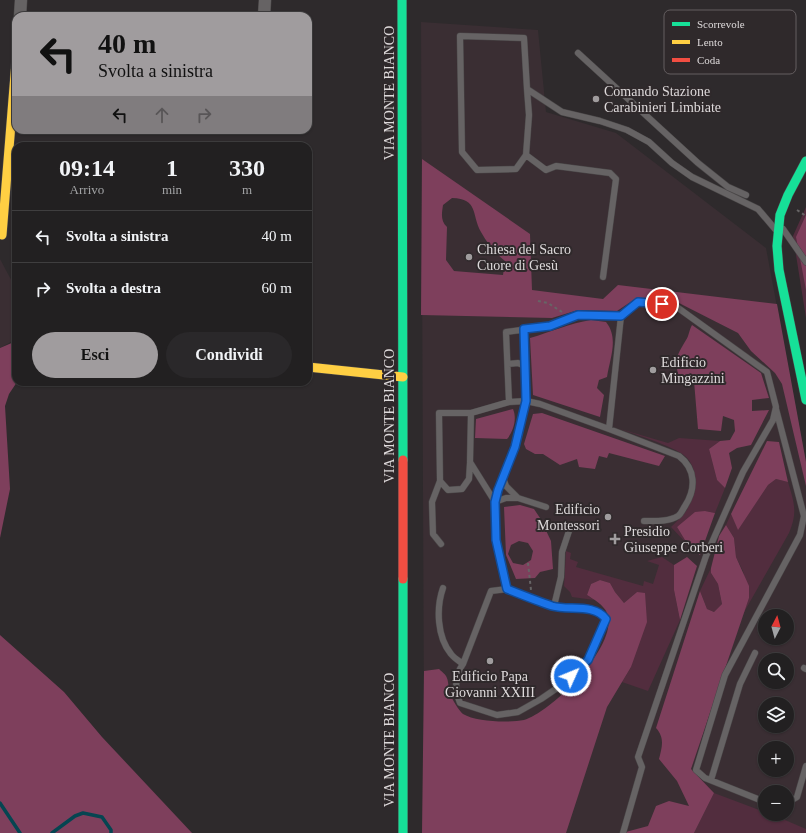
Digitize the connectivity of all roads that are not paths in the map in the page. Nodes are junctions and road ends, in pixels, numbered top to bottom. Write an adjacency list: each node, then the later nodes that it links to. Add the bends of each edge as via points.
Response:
1 (21, 0): 4 (street)
2 (265, 0): 5 (street)
3 (402, 0): 21 (main road, VIA MONTE BIANCO)
4 (20, 12)
5 (264, 12)
6 (578, 54): 11 (lane, via 698,163 728,187)
7 (527, 89): 9 (lane, via 529,115); 9 (lane, via 524,38 460,36 462,152 477,170 516,169); 12 (lane, via 562,112 627,130 649,142 692,177 758,209)
8 (12, 112): 13 (main road)
9 (526, 155): 15 (lane, via 546,170 556,166 610,173 616,179)
10 (806, 161): 12 (main road, via 788,195)
11 (746, 195)
12 (778, 228): 14 (lane); 22 (main road, via 779,270)
13 (2, 236)
14 (806, 262)
15 (603, 277)
16 (621, 316): 17 (lane, via 578,315 550,326); 25 (lane, via 638,302 674,306 767,372); 27 (lane)
17 (524, 329): 18 (lane, via 506,332); 19 (lane)
18 (508, 364): 19 (lane); 24 (lane)
19 (525, 366): 23 (lane)
20 (312, 367): 21 (main road)
21 (403, 377): 46 (main road, VIA MONTE BIANCO)
22 (806, 400)
23 (526, 401): 24 (lane); 27 (lane); 29 (lane, via 515,447)
24 (509, 402): 26 (lane)
25 (776, 407): 43 (lane, via 804,516 800,535 725,675 696,770); 47 (lane, via 773,420 743,472 706,556 638,757 642,767)
26 (471, 413): 28 (lane); 30 (lane, via 438,413)
27 (609, 429): 34 (lane, via 679,456 688,463 694,479 690,499 678,515 659,522)
28 (470, 462): 30 (lane, via 469,479 462,489 448,490); 32 (lane)
29 (503, 478): 31 (lane, via 506,486); 32 (lane)
30 (440, 481): 36 (lane, via 432,502 433,534)
31 (518, 498): 32 (lane, via 506,498); 33 (lane)
32 (495, 502): 38 (lane, via 496,540)
33 (546, 506)
34 (644, 520)
35 (570, 528): 39 (lane, via 562,552)
36 (441, 544)
37 (444, 588): 41 (lane, via 440,596 439,620 443,642 451,655)
38 (507, 589): 39 (lane); 41 (lane, via 491,591)
39 (554, 606): 41 (lane, via 586,609 602,614 606,619 588,660 563,684 541,699 518,712 498,715 460,703 455,690 459,668)
40 (755, 653): 43 (lane, via 740,684)
41 (463, 664)
42 (806, 766): 45 (lane, via 797,797)
43 (711, 780): 44 (lane)
44 (758, 799)
45 (794, 799)
46 (403, 833)
47 (623, 833)

